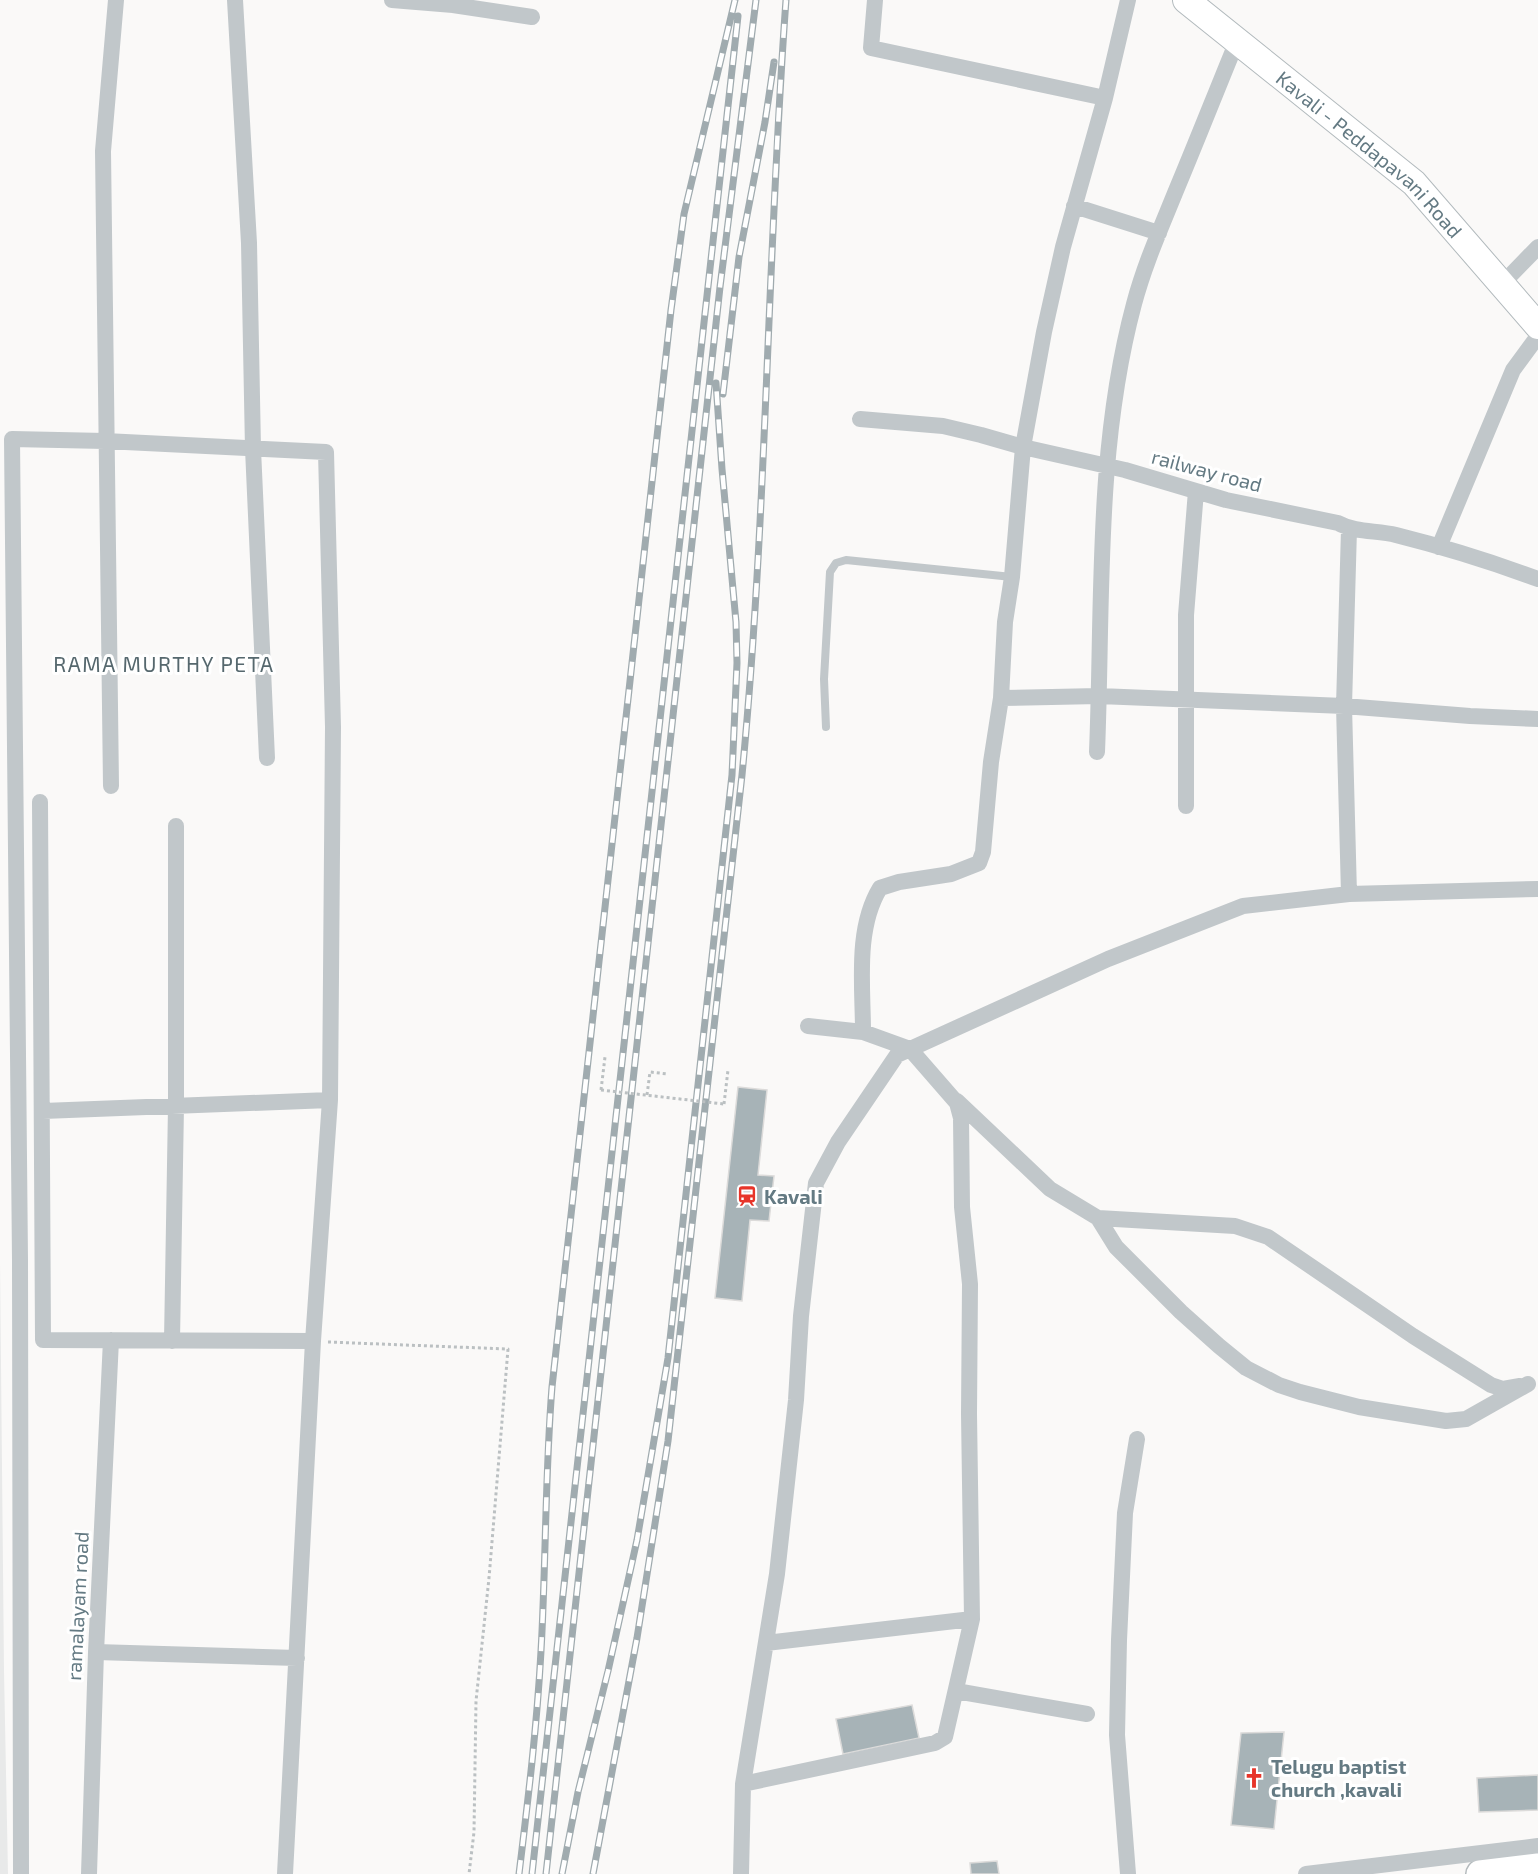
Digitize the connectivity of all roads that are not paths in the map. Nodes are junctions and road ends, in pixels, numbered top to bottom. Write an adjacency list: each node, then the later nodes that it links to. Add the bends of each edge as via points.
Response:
1 (116, 0): 17 (street, via 103,151)
2 (235, 0): 19 (street, via 249,243)
3 (392, 0): 7 (street)
4 (875, 0): 9 (street, via 871,48)
5 (1128, 0): 9 (street)
6 (1186, 0): 8 (main road, Kavali - Peddapavani Road)
7 (532, 17)
8 (1237, 41): 11 (street); 13 (main road, Kavali - Peddapavani Road, via 1414,183)
9 (1105, 98): 10 (street)
10 (1074, 206): 11 (street); 18 (street, via 1044,332)
11 (1159, 233): 20 (street, via 1131,317)
12 (1538, 247): 13 (street)
13 (1502, 284): 14 (main road, Kavali - Peddapavani Road)
14 (1538, 326)
15 (1538, 336): 23 (street, via 1513,370)
16 (860, 419): 18 (street, railway road, via 943,426)
17 (105, 441): 19 (street); 34 (street); 62 (street, via 12,440)
18 (1023, 447): 20 (street, railway road); 24 (street)
19 (253, 449): 33 (street); 44 (street, via 326,452 333,727)
20 (1108, 466): 21 (street, railway road); 26 (street)
21 (1196, 491): 22 (street, railway road, via 1338,523); 28 (street, via 1186,615)
22 (1349, 529): 23 (street, railway road); 29 (street)
23 (1439, 547): 25 (street, railway road)
24 (1012, 577): 27 (street); 31 (lane, via 846,560 836,563 830,572 824,679)
25 (1538, 579)
26 (1099, 696): 27 (street); 28 (street); 32 (street)
27 (1001, 698): 41 (street, via 984,852 979,863 951,874 880,888 871,902 863,943)
28 (1185, 701): 29 (street); 36 (street)
29 (1344, 706): 30 (street); 39 (street)
30 (1538, 718)
31 (826, 727)
32 (1097, 752)
33 (267, 758)
34 (111, 786)
35 (40, 801): 46 (street)
36 (1186, 806)
37 (176, 826): 45 (street)
38 (1538, 889): 39 (street)
39 (1349, 894): 42 (street, via 1243,906 1108,959)
40 (808, 1026): 41 (street)
41 (863, 1032): 42 (street)
42 (910, 1048): 43 (street); 54 (street, via 897,1055 838,1142 816,1183 796,1400)
43 (944, 1088): 47 (street, via 1050,1190); 53 (street, via 957,1103 962,1118 962,1207 970,1284)
44 (330, 1100): 45 (street); 50 (street)
45 (176, 1106): 46 (street); 49 (street)
46 (43, 1111): 48 (street, via 43,1340)
47 (1098, 1218): 51 (street, via 1235,1226 1268,1238 1491,1385 1503,1389); 51 (street, via 1116,1247 1181,1312 1246,1368 1279,1385 1359,1407 1446,1421 1466,1419)
48 (111, 1340): 49 (street); 55 (street, ramalayam road)
49 (172, 1341): 50 (street)
50 (313, 1341): 56 (street)
51 (1533, 1382)
52 (1137, 1439): 66 (street, via 1125,1514 1117,1735)
53 (972, 1619): 54 (street); 57 (street)
54 (766, 1643): 59 (street)
55 (96, 1652): 56 (street); 63 (street, ramalayam road)
56 (297, 1658): 64 (street)
57 (956, 1691): 58 (street); 59 (street, via 945,1737 935,1743)
58 (1087, 1714)
59 (743, 1784): 65 (street)
60 (1538, 1846): 67 (street)
61 (1538, 1867): 68 (highway)
62 (21, 1874)
63 (89, 1874)
64 (285, 1874)
65 (741, 1874)
66 (1128, 1874)
67 (1306, 1874)
68 (1480, 1874)

